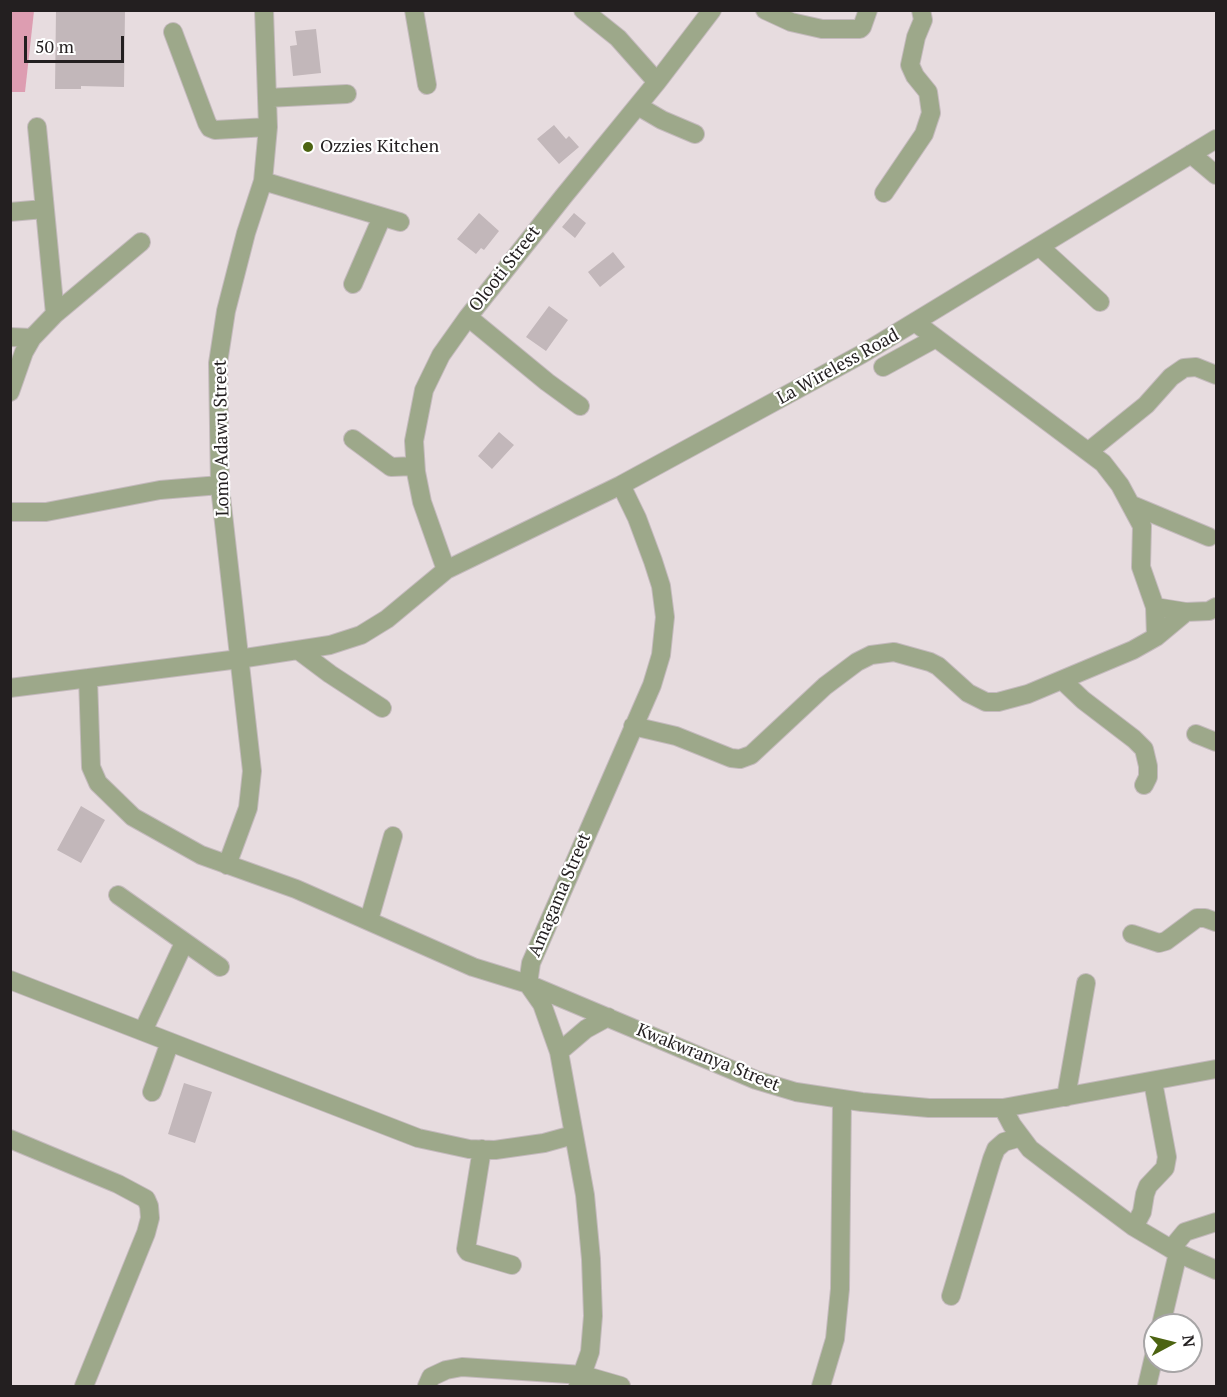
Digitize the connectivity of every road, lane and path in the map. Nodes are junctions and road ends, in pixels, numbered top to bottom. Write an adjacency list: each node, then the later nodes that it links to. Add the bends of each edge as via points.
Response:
1 (264, 10): 12 (street, Lomo Adawu Street)
2 (414, 10): 10 (street)
3 (583, 10): 9 (street, via 618,38)
4 (712, 10): 9 (street, Olooti Street)
5 (765, 10): 6 (street, via 791,22 822,29 860,29)
6 (868, 10)
7 (921, 10): 21 (street, via 923,20 910,65 928,92 931,113 924,134)
8 (173, 32): 14 (street, via 210,128)
9 (657, 82): 13 (street, Olooti Street)
10 (427, 86)
11 (347, 94): 12 (street)
12 (267, 98): 14 (street, Lomo Adawu Street)
13 (638, 106): 16 (street); 31 (street, Olooti Street)
14 (268, 127): 20 (street, Lomo Adawu Street)
15 (37, 128): 22 (street)
16 (695, 134)
17 (1216, 140): 18 (street, La Wireless Road)
18 (1191, 154): 19 (street); 27 (street, La Wireless Road)
19 (1216, 175)
20 (263, 181): 24 (street); 43 (street, Lomo Adawu Street, via 226,311 218,363)
21 (884, 194)
22 (44, 209): 23 (street); 30 (street)
23 (10, 212)
24 (382, 217): 25 (street); 28 (street)
25 (400, 222)
26 (141, 242): 30 (street)
27 (1040, 248): 29 (street); 32 (street, La Wireless Road)
28 (353, 284)
29 (1100, 302)
30 (55, 314): 34 (street)
31 (468, 317): 39 (street); 42 (street, Olooti Street, via 441,355 424,390 414,441)
32 (916, 323): 35 (street); 44 (street, La Wireless Road)
33 (10, 337): 34 (street)
34 (32, 338): 38 (street)
35 (936, 338): 36 (street); 41 (street)
36 (883, 367)
37 (1216, 375): 41 (street, via 1196,367 1184,368)
38 (10, 392)
39 (580, 405)
40 (353, 439): 42 (street, via 391,467)
41 (1089, 451): 45 (street, via 1103,463)
42 (415, 466): 48 (street, Olooti Street, via 422,502)
43 (220, 485): 46 (street, via 160,490 39,513); 54 (street, Lomo Adawu Street)
44 (621, 485): 48 (street, La Wireless Road); 59 (street, Amagama Street, via 654,561 665,617 661,655)
45 (1132, 505): 47 (street); 49 (street, via 1142,526 1141,567)
46 (10, 512)
47 (1209, 537)
48 (446, 570): 53 (street, La Wireless Road, via 387,619 361,635)
49 (1155, 607): 51 (street); 52 (street)
50 (1216, 607): 51 (street)
51 (1186, 612): 52 (street)
52 (1156, 637): 56 (street)
53 (298, 650): 54 (street, La Wireless Road); 58 (street)
54 (239, 659): 55 (street, La Wireless Road); 64 (street, Lomo Adawu Street, via 252,771 248,808)
55 (88, 678): 57 (street, La Wireless Road); 64 (street, Kwakwranya Street, via 91,766 98,783 133,817)
56 (1063, 681): 59 (street, via 1028,694 986,702 968,693 930,662 884,652 871,654 833,680 746,757 731,758 676,736); 62 (street, via 1144,749 1148,766)
57 (10, 688)
58 (382, 708)
59 (633, 726): 72 (street, Amagama Street, via 531,963)
60 (1196, 734): 61 (street)
61 (1216, 742)
62 (1144, 785)
63 (393, 836): 66 (street)
64 (227, 865): 66 (street, Kwakwranya Street)
65 (118, 895): 69 (street)
66 (369, 920): 72 (street, Kwakwranya Street, via 473,967)
67 (1216, 922): 68 (street, via 1197,918 1166,942 1159,943)
68 (1132, 934)
69 (184, 943): 70 (street); 75 (street)
70 (220, 967)
71 (10, 980): 75 (street)
72 (528, 984): 74 (street, Kwakwranya Street); 77 (street, via 542,1004)
73 (1086, 984): 81 (street)
74 (608, 1017): 77 (street, via 586,1029); 82 (street, Kwakwranya Street, via 756,1080 796,1092)
75 (143, 1031): 76 (street)
76 (170, 1042): 80 (street); 87 (street, via 418,1138)
77 (559, 1052): 84 (street)
78 (1216, 1069): 79 (street, Kwakwranya Street)
79 (1153, 1082): 81 (street, Kwakwranya Street); 89 (street, via 1167,1157 1165,1168 1144,1194 1142,1212)
80 (152, 1092)
81 (1066, 1098): 83 (street, Kwakwranya Street)
82 (842, 1099): 83 (street, Kwakwranya Street, via 929,1108); 99 (street, via 840,1289 835,1339)
83 (1003, 1108): 85 (street)
84 (573, 1135): 87 (street, via 519,1148); 95 (street, via 585,1195 593,1316 590,1352)
85 (1021, 1137): 89 (street, via 1030,1149); 93 (street, via 996,1149)
86 (10, 1139): 96 (street, via 118,1184 146,1199 149,1206 146,1233)
87 (482, 1149): 91 (street, via 466,1249)
88 (1216, 1222): 90 (street, via 1185,1232)
89 (1134, 1227): 90 (street)
90 (1174, 1251): 92 (street); 94 (street)
91 (512, 1265)
92 (1216, 1270)
93 (951, 1296)
94 (1163, 1313)
95 (580, 1381): 97 (street, via 462,1367 430,1377); 98 (street)
96 (84, 1386)
97 (427, 1386)
98 (621, 1386)
99 (821, 1386)

